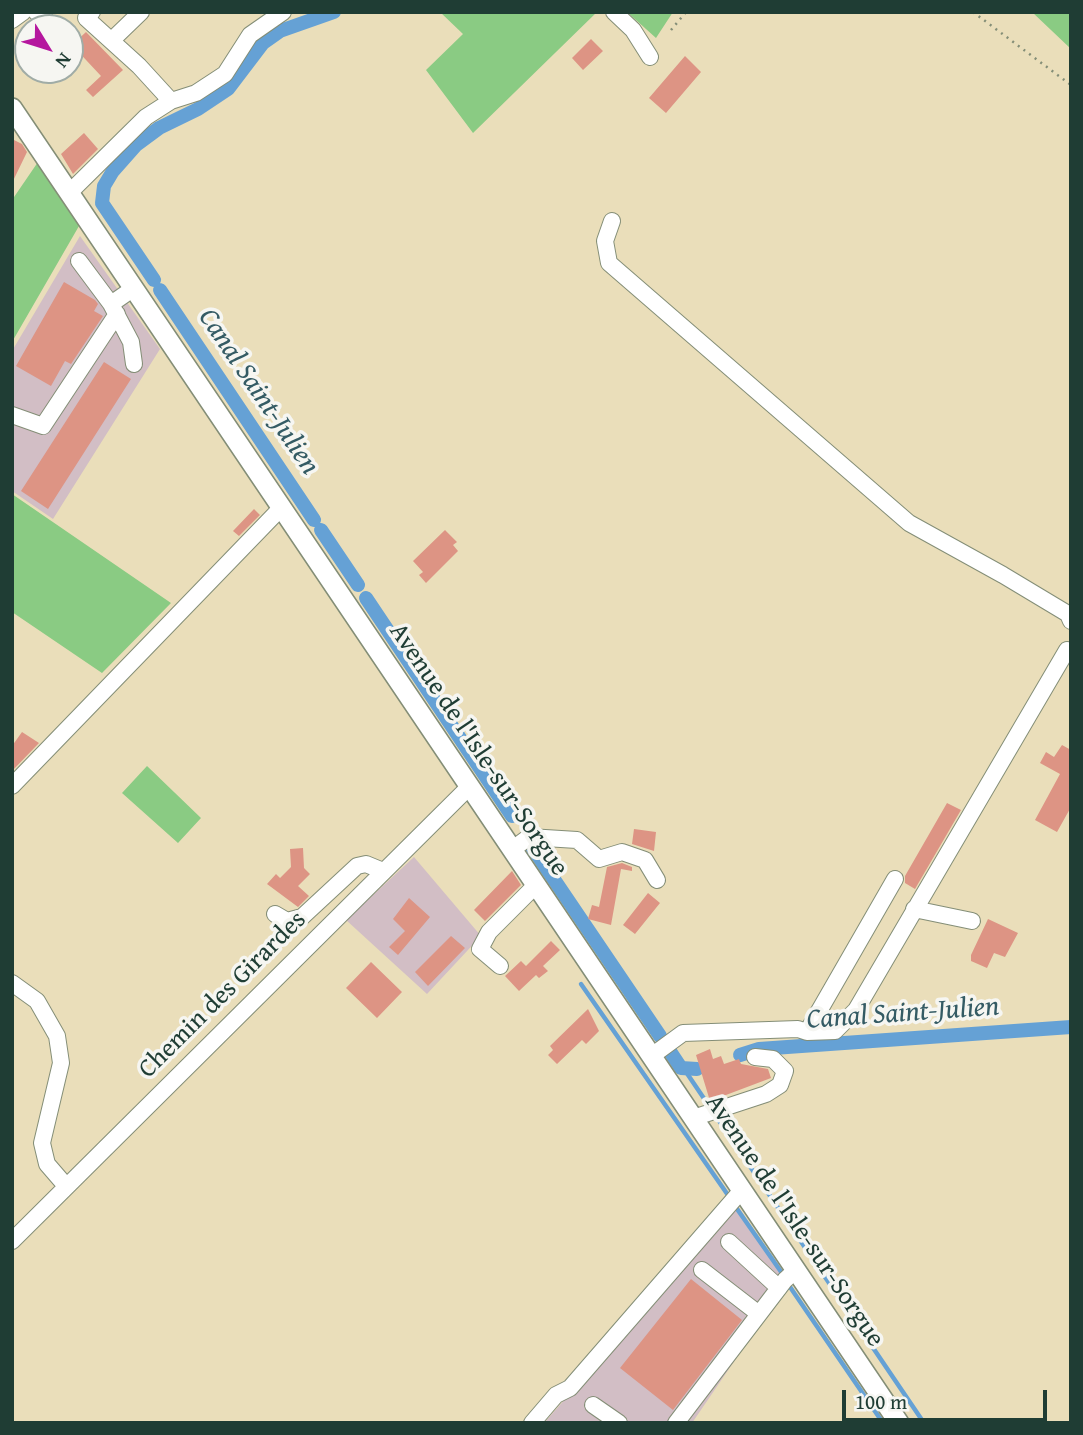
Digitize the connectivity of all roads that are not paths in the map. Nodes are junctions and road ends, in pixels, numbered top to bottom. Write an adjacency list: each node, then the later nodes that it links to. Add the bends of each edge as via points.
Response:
1 (23, 12): 6 (street)
2 (92, 12): 7 (street, via 86,18)
3 (141, 12): 7 (street)
4 (282, 12): 9 (street, via 250,35 225,74 196,93)
5 (614, 12): 8 (street, via 633,30)
6 (12, 20)
7 (112, 40): 9 (street)
8 (650, 57)
9 (171, 101): 11 (street, via 146,117)
10 (12, 108): 11 (main road, Avenue de l'Isle-sur-Sorgue)
11 (69, 193): 14 (main road, Avenue de l'Isle-sur-Sorgue)
12 (612, 221): 19 (street, via 605,241 608,263 909,523 1014,581 1068,614)
13 (79, 261): 15 (street)
14 (134, 288): 15 (street); 18 (main road, Avenue de l'Isle-sur-Sorgue)
15 (114, 309): 16 (street, via 131,342); 17 (street, via 43,426)
16 (134, 364)
17 (12, 415)
18 (282, 507): 21 (street); 22 (main road, Avenue de l'Isle-sur-Sorgue)
19 (1071, 621)
20 (1070, 645): 28 (street)
21 (12, 786)
22 (470, 786): 23 (main road, Avenue de l'Isle-sur-Sorgue); 24 (street, Chemin des Girardes)
23 (513, 849): 26 (street, via 529,837 577,840 598,859 622,852 645,860); 27 (main road, Avenue de l'Isle-sur-Sorgue)
24 (383, 871): 29 (street, via 366,864 357,866 302,918 287,921); 37 (street, Chemin des Girardes)
25 (895, 879): 33 (street)
26 (657, 880)
27 (536, 884): 31 (street, via 489,932 480,948); 34 (main road, Avenue de l'Isle-sur-Sorgue)
28 (914, 909): 30 (street); 33 (street, via 856,1010 835,1031)
29 (275, 914)
30 (972, 920)
31 (500, 966)
32 (12, 983): 37 (street, via 37,1001 57,1036 61,1063 42,1143 47,1164)
33 (807, 1032): 34 (street, via 683,1033)
34 (653, 1055): 36 (main road, Avenue de l'Isle-sur-Sorgue)
35 (755, 1057): 36 (street, via 773,1059 785,1072 780,1085)
36 (693, 1118): 38 (main road, Avenue de l'Isle-sur-Sorgue)
37 (66, 1186): 39 (street, Chemin des Girardes)
38 (742, 1190): 42 (main road, Avenue de l'Isle-sur-Sorgue); 46 (street, via 570,1388 556,1395)
39 (12, 1241)
40 (729, 1242): 43 (street)
41 (702, 1270): 44 (street)
42 (796, 1270): 43 (street); 49 (main road, Avenue de l'Isle-sur-Sorgue)
43 (779, 1288): 44 (street)
44 (759, 1314): 48 (street)
45 (593, 1405): 47 (street)
46 (532, 1423)
47 (619, 1423)
48 (676, 1423)
49 (899, 1423)

